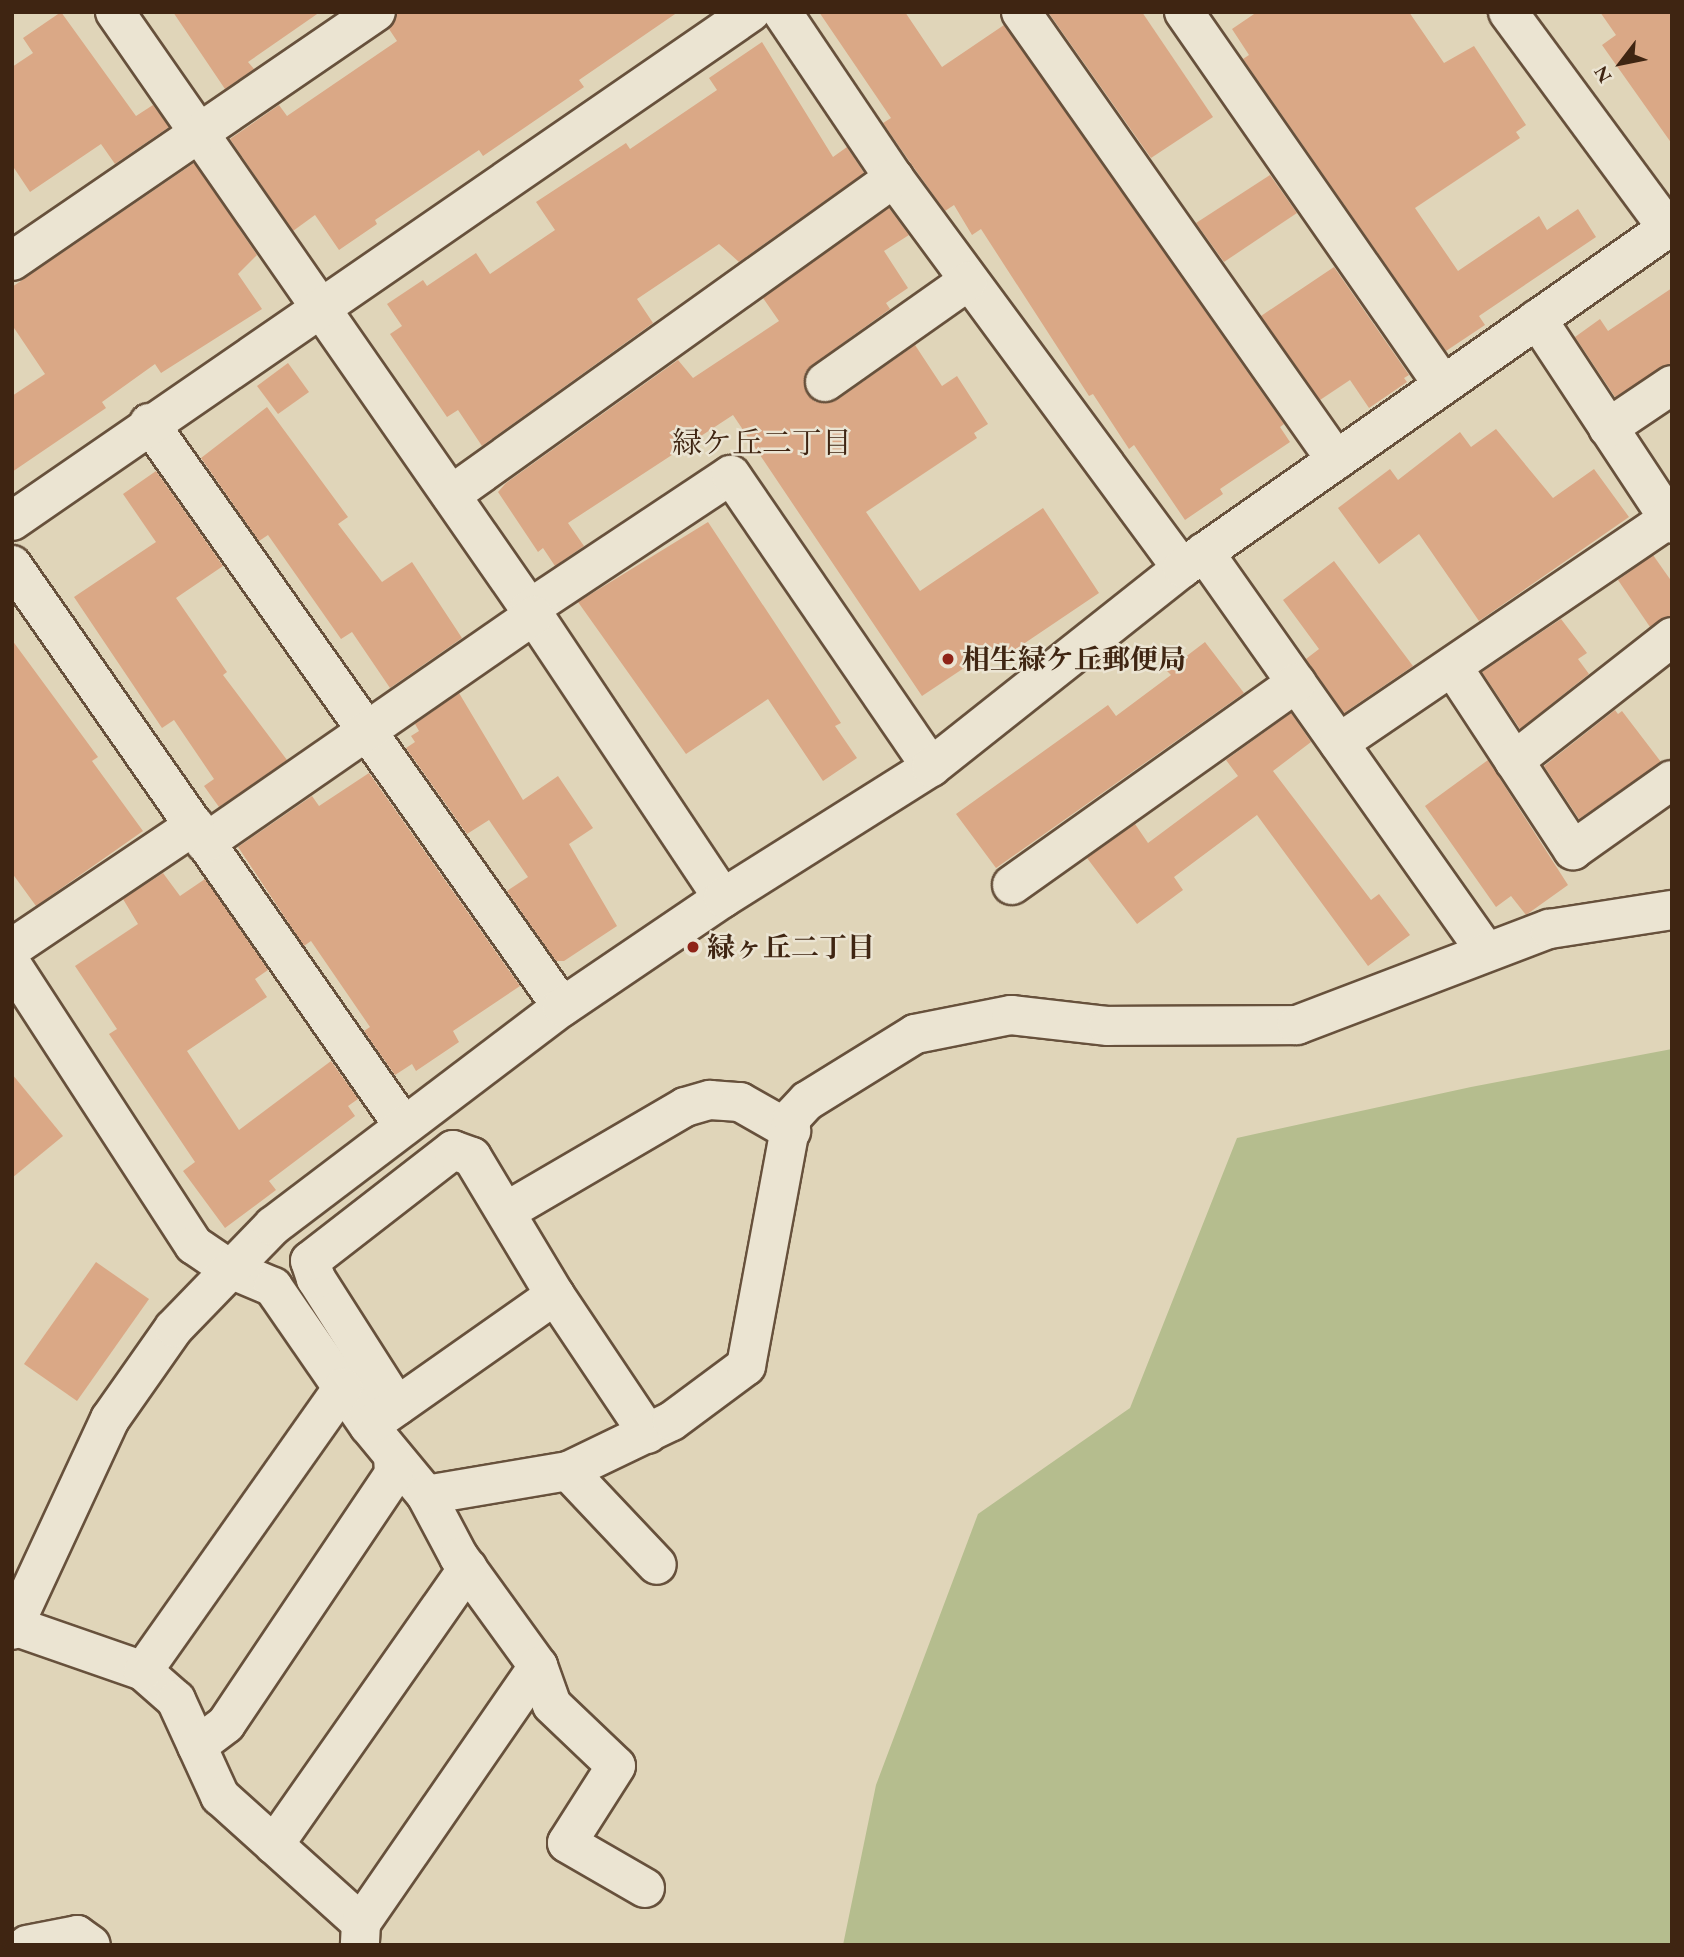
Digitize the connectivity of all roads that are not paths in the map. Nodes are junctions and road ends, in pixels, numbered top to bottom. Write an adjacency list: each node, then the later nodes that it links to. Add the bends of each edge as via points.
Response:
1 (115, 12): 8 (street)
2 (376, 12): 8 (street)
3 (751, 12): 13 (street)
4 (782, 12): 9 (street)
5 (1021, 12): 20 (street)
6 (1184, 12): 16 (street)
7 (1508, 12): 10 (street)
8 (201, 134): 11 (street); 13 (street)
9 (894, 177): 12 (street); 21 (street)
10 (1669, 226): 14 (street)
11 (12, 261)
12 (968, 281): 15 (street); 24 (street)
13 (323, 310): 18 (street); 21 (street)
14 (1536, 319): 16 (street); 19 (street)
15 (825, 382)
16 (1443, 385): 20 (street)
17 (1672, 385): 19 (street)
18 (149, 423): 23 (street); 30 (street)
19 (1608, 428): 22 (street)
20 (1336, 460): 24 (street)
21 (451, 495): 26 (street)
22 (1668, 514): 28 (street)
23 (12, 521)
24 (1193, 560): 29 (street); 33 (street)
25 (12, 565): 35 (street)
26 (532, 612): 30 (street); 33 (street, via 731,475); 37 (street)
27 (1672, 637): 32 (street)
28 (1454, 669): 31 (street); 32 (street)
29 (1296, 683): 31 (street); 36 (street)
30 (368, 731): 35 (street); 42 (street)
31 (1339, 743): 40 (street)
32 (1514, 761): 34 (street, via 1573,850)
33 (932, 767): 37 (street)
34 (1672, 780)
35 (200, 834): 39 (street); 43 (street)
36 (1012, 885)
37 (723, 898): 42 (street)
38 (1672, 910): 40 (street, via 1549,929)
39 (12, 948)
40 (1486, 952): 44 (street, via 1297,1026 1108,1026 1012,1016 915,1034 807,1101 792,1117)
41 (12, 965): 46 (street, via 173,1217 194,1245)
42 (562, 1007): 43 (street)
43 (403, 1125): 46 (street, via 273,1226)
44 (790, 1131): 45 (street, via 740,1102 710,1100 685,1107); 50 (street, via 746,1366)
45 (508, 1211): 47 (street); 49 (street, via 472,1157 453,1150 310,1261)
46 (228, 1268): 48 (street, via 273,1287); 56 (street, via 174,1328 110,1419)
47 (555, 1295): 49 (street); 50 (street)
48 (342, 1388): 49 (street); 58 (street)
49 (383, 1416): 51 (street)
50 (648, 1433): 52 (street)
51 (393, 1455): 53 (street); 59 (street, via 394,1474 226,1724)
52 (568, 1471): 53 (street); 54 (street)
53 (425, 1495): 55 (street)
54 (657, 1565)
55 (468, 1568): 57 (street); 60 (street)
56 (15, 1614): 58 (street)
57 (538, 1666): 61 (street, via 552,1705 616,1766 568,1843); 62 (street)
58 (143, 1671): 59 (street, via 176,1700)
59 (197, 1746): 60 (street, via 220,1796)
60 (274, 1844): 62 (street)
61 (645, 1888)
62 (360, 1934)
63 (27, 1945): 64 (street, via 78,1935)
64 (91, 1945)

